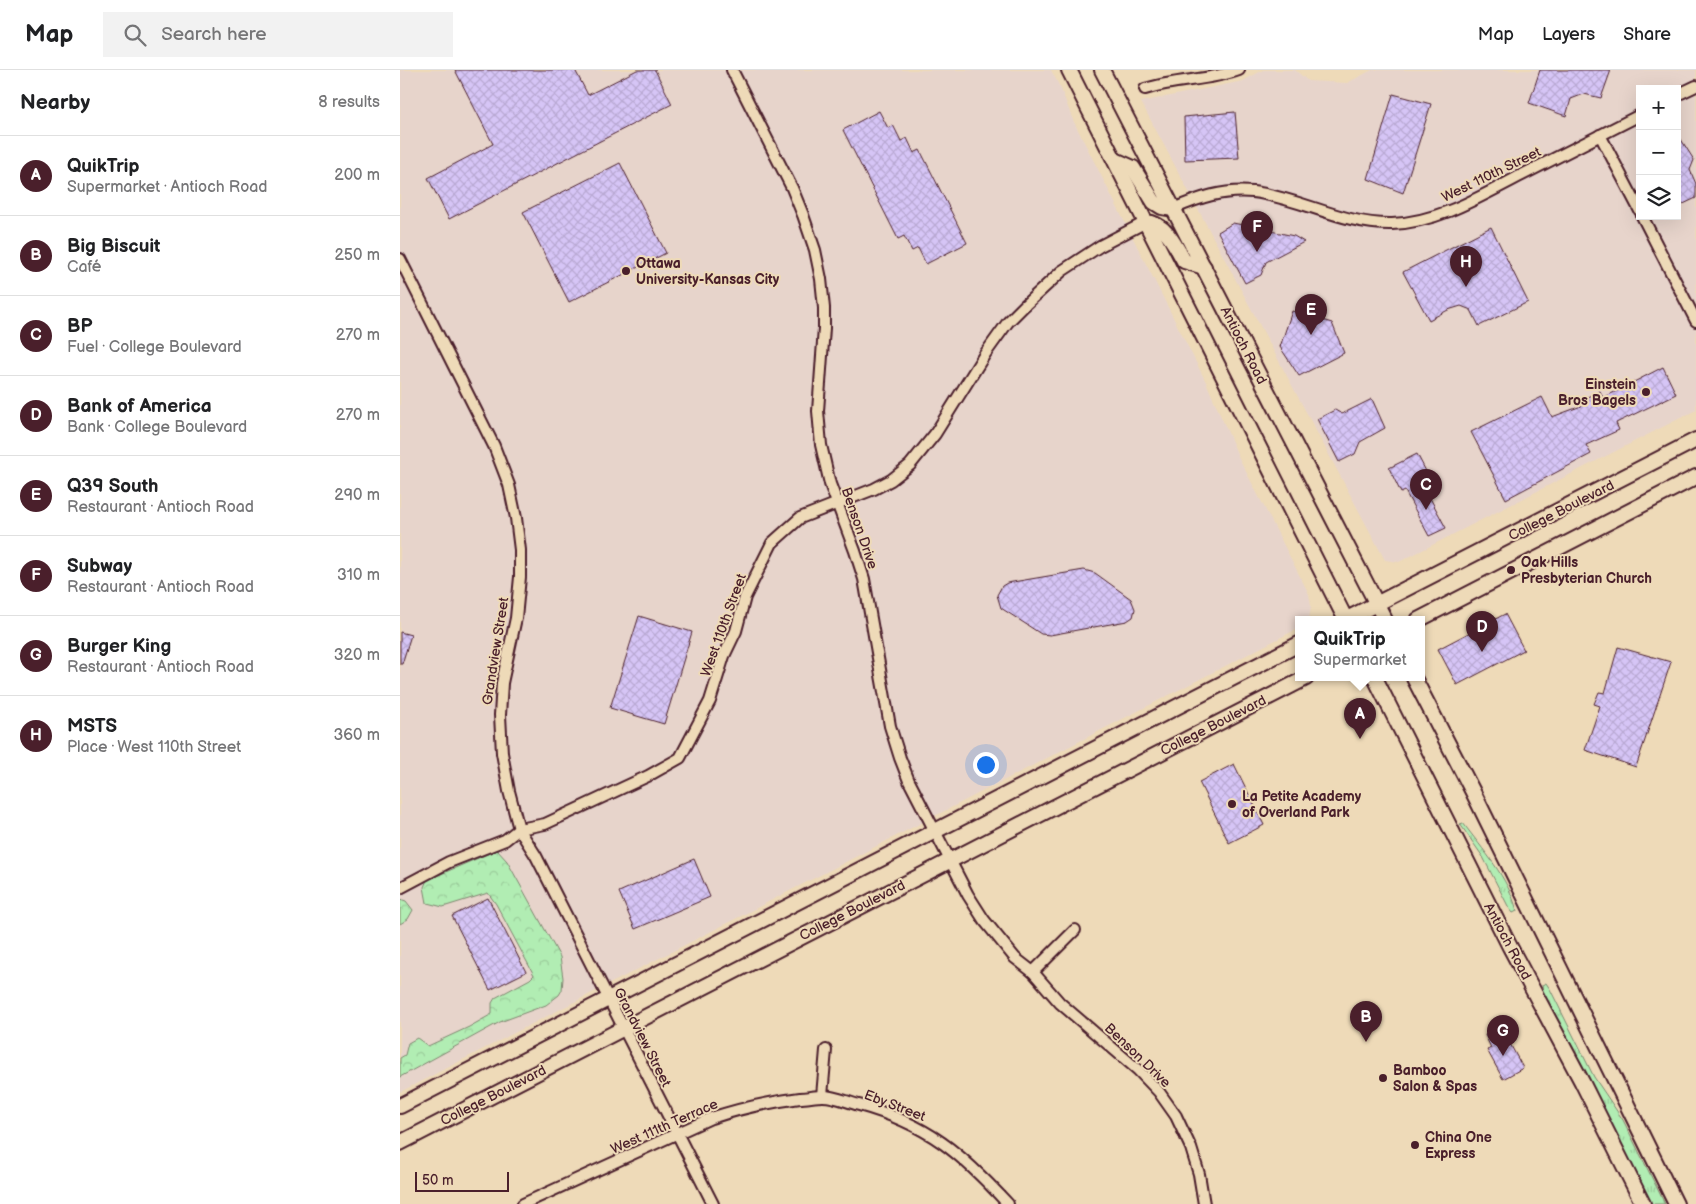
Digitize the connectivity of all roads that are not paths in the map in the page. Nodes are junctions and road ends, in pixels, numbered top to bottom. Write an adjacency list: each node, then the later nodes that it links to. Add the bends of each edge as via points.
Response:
1 (732, 70): 20 (street, Benson Drive, via 792,188 815,250 824,308 818,412 826,468)
2 (1069, 70): 10 (main road)
3 (1102, 70): 12 (main road, Antioch Road)
4 (1239, 70): 6 (street, via 1224,76)
5 (1696, 86): 7 (street)
6 (1145, 89)
7 (1681, 93)
8 (1636, 117): 9 (street, West 110th Street)
9 (1600, 135): 11 (street); 12 (street, West 110th Street, via 1458,208 1415,222 1366,223 1252,192 1213,194)
10 (1115, 160): 12 (main road, via 1133,168 1154,202); 14 (main road)
11 (1636, 203)
12 (1172, 209): 16 (main road, Antioch Road)
13 (1644, 220): 17 (street)
14 (1146, 222): 16 (main road, via 1168,234 1184,261); 20 (street, West 110th Street, via 1100,246 1062,271 1037,293 1008,322 932,440 910,465 890,480); 22 (main road)
15 (400, 259): 30 (street, Grandview Street, via 494,446 509,485 516,518 520,577 516,618 502,683 500,715 502,753)
16 (1204, 267): 21 (main road, Antioch Road)
17 (1696, 321)
18 (1696, 440): 21 (main road, College Boulevard)
19 (1696, 477): 25 (main road)
20 (838, 504): 30 (street, West 110th Street, via 800,518 772,542 745,597 710,701 680,758 544,824); 31 (street, Benson Drive, via 864,579 890,726 909,781)
21 (1377, 604): 23 (main road, College Boulevard); 24 (main road, Antioch Road)
22 (1344, 616)
23 (1354, 616)
24 (1383, 616)
25 (1425, 616)
26 (1295, 646): 31 (main road)
27 (1300, 681): 32 (main road, College Boulevard)
28 (1377, 681): 47 (main road, Antioch Road)
29 (1416, 681): 48 (main road)
30 (519, 829): 33 (street, West 110th Street, via 505,840 449,862); 36 (street, Grandview Street, via 536,856)
31 (935, 832): 32 (street, Benson Drive); 36 (main road)
32 (949, 860): 35 (street, Benson Drive, via 984,920 1015,958); 37 (main road, College Boulevard)
33 (400, 888)
34 (1075, 930): 35 (street)
35 (1033, 972): 46 (street, Benson Drive, via 1060,1003 1138,1070 1176,1116 1191,1148)
36 (608, 999): 37 (street, Grandview Street); 40 (main road)
37 (623, 1028): 41 (street, Grandview Street); 42 (main road, College Boulevard)
38 (826, 1050): 39 (street)
39 (822, 1096): 41 (street, West 111th Terrace, via 741,1108); 45 (street, Eby Street, via 900,1118 929,1133 953,1149)
40 (400, 1106)
41 (677, 1133): 43 (street, West 111th Terrace); 44 (street, Grandview Street)
42 (400, 1143)
43 (524, 1204)
44 (713, 1204)
45 (1008, 1204)
46 (1204, 1204)
47 (1643, 1204)
48 (1676, 1204)

